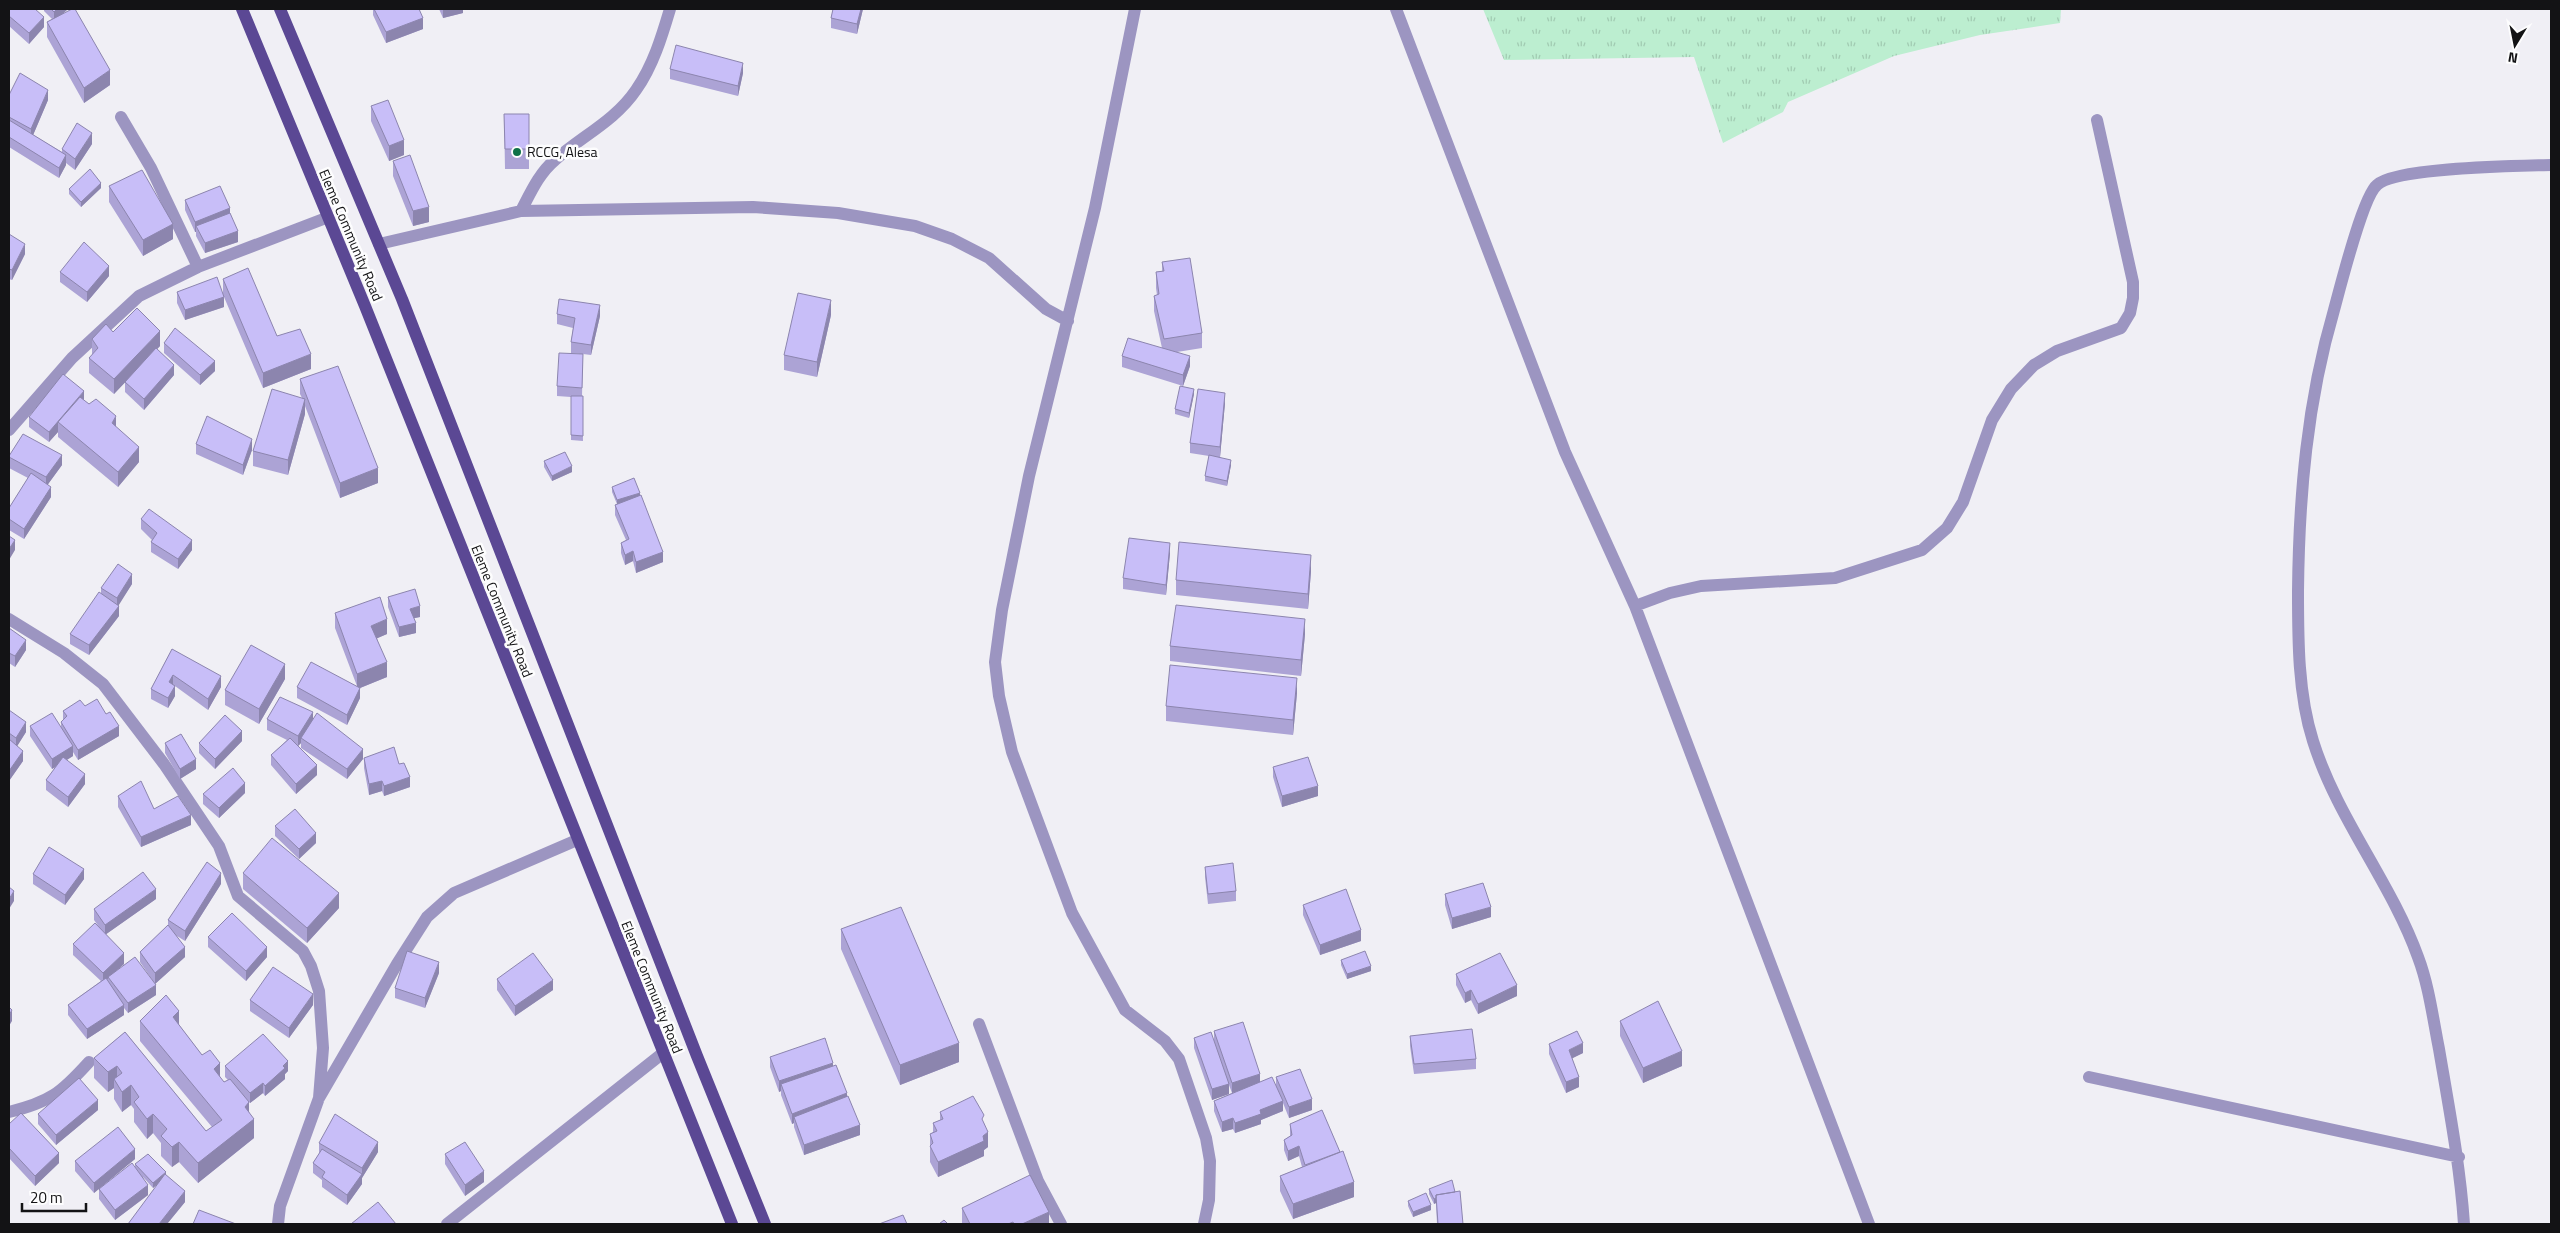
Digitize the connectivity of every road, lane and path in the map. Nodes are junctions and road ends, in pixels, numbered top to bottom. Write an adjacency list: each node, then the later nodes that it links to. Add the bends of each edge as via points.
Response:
1 (242, 9): 10 (main road, Eleme Community Road)
2 (280, 9): 11 (main road, Eleme Community Road)
3 (670, 9): 9 (street, via 659,45 636,90 604,124 554,160 538,180)
4 (1135, 9): 13 (street, via 1095,208)
5 (1396, 9): 15 (street, via 1565,452)
6 (121, 117): 12 (street, via 166,199)
7 (2097, 120): 15 (street, via 2133,282 2130,313 2121,328 2058,350 2034,364 2011,389 1992,420 1963,502 1947,528 1922,550 1835,578 1701,586)
8 (2551, 165): 24 (street, via 2453,169 2389,178 2376,185 2357,232 2329,327 2308,427 2302,490 2298,632 2303,694 2312,740 2327,778 2419,957)
9 (521, 211): 11 (street); 13 (street, via 754,207 838,213 915,226 989,258 1046,309)
10 (326, 218): 12 (street); 17 (main road, Eleme Community Road, via 365,306)
11 (379, 244): 28 (main road, Eleme Community Road)
12 (198, 267): 14 (street, via 139,296 72,358)
13 (1068, 320): 30 (street, via 1029,476 1002,610 995,662 998,696 1012,752 1072,913 1125,1010 1165,1041 1179,1059 1206,1138 1210,1161 1209,1200)
14 (9, 430)
15 (1635, 606): 31 (street)
16 (9, 619): 22 (street, via 64,653 103,684 164,764 219,846 238,896 303,952 319,991 323,1048)
17 (577, 840): 19 (main road, Eleme Community Road); 22 (street, via 454,893 427,916)
18 (979, 1024): 29 (street, via 1038,1181)
19 (663, 1053): 26 (street); 27 (main road, Eleme Community Road)
20 (89, 1062): 23 (street, via 65,1089 36,1105)
21 (2089, 1077): 24 (street)
22 (319, 1098): 25 (street, via 280,1206)
23 (9, 1112)
24 (2459, 1157): 32 (street)
25 (278, 1224)
26 (447, 1224)
27 (732, 1224)
28 (765, 1224)
29 (1061, 1224)
30 (1204, 1224)
31 (1869, 1224)
32 (2464, 1224)

